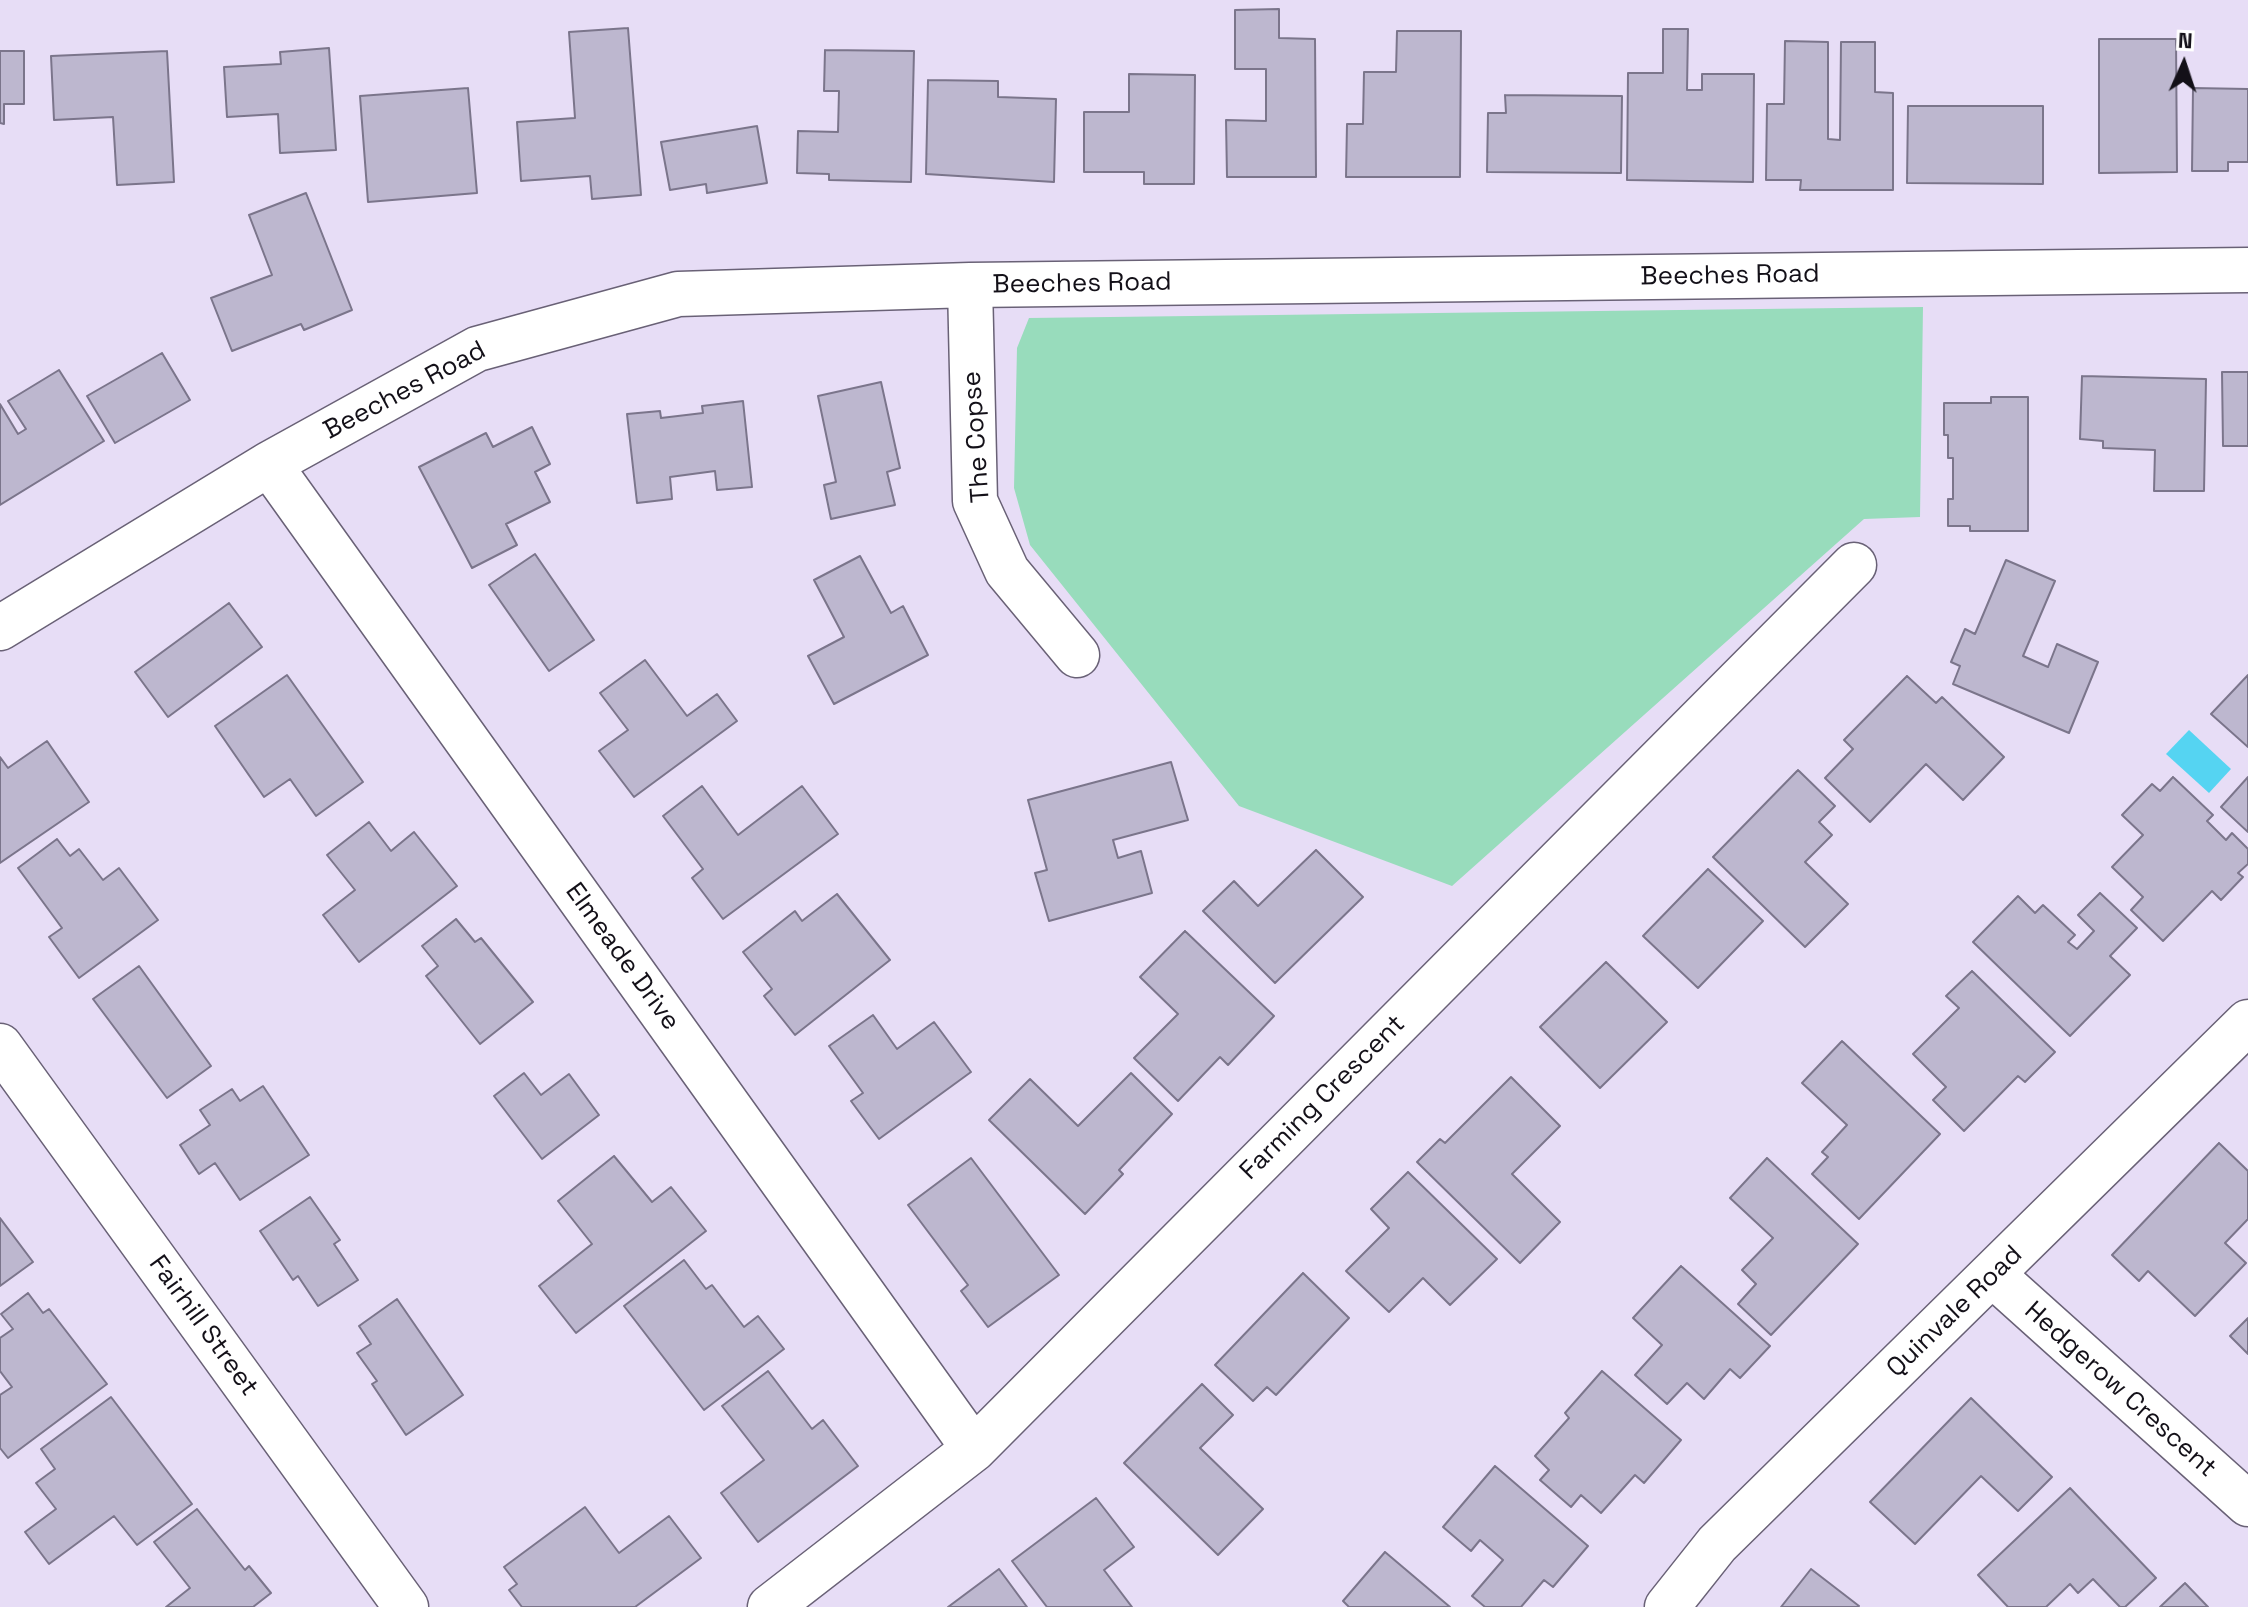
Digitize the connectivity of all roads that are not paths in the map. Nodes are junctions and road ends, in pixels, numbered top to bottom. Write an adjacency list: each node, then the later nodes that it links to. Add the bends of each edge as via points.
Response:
1 (2248, 270): 2 (street, Beeches Road)
2 (970, 285): 3 (street, Beeches Road, via 678,294 477,349); 6 (street, The Copse, via 975,501 1007,571)
3 (269, 464): 5 (street, Beeches Road); 10 (street, Elmeade Drive)
4 (1854, 565): 10 (street, Farming Crescent)
5 (0, 628)
6 (1077, 655)
7 (2248, 1022): 9 (street, Quinvale Road)
8 (0, 1046): 12 (street, Fairhill Street)
9 (1993, 1275): 11 (street, Hedgerow Crescent); 14 (street, Quinvale Road, via 1717,1544)
10 (974, 1449): 13 (street, Farming Crescent)
11 (2248, 1504)
12 (406, 1607)
13 (770, 1607)
14 (1667, 1607)

